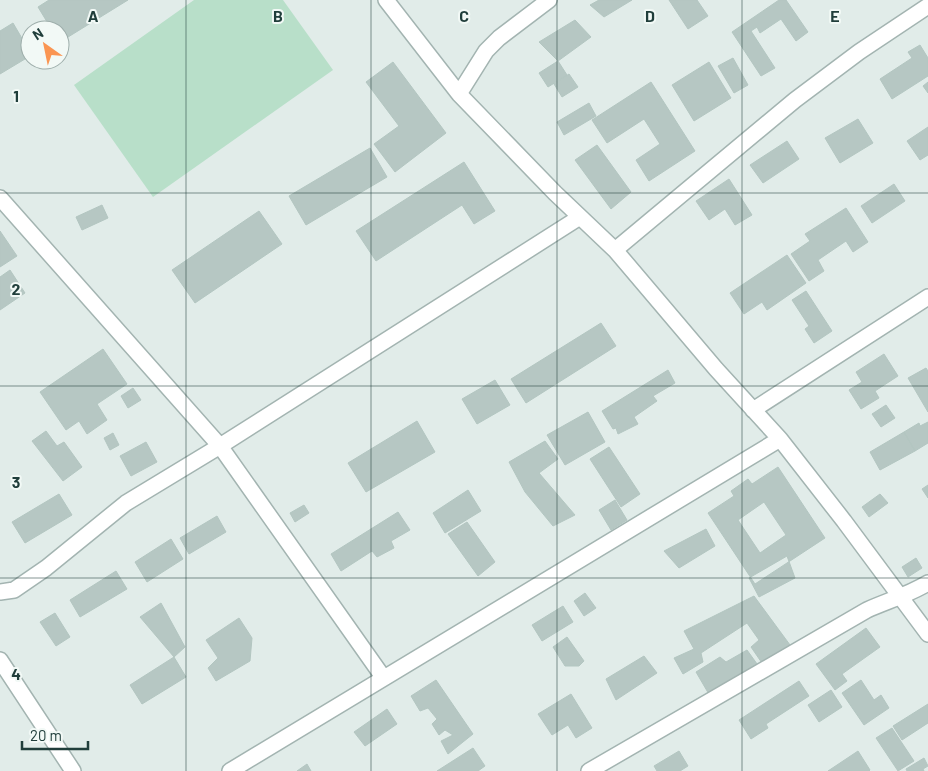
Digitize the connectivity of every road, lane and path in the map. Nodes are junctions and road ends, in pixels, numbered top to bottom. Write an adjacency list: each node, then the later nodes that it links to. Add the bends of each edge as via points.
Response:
1 (386, 0): 4 (street)
2 (549, 0): 4 (street, via 486,52)
3 (928, 6): 7 (street, via 795,100)
4 (459, 94): 6 (street)
5 (0, 198): 11 (street)
6 (580, 217): 7 (street); 11 (street)
7 (615, 250): 9 (street)
8 (928, 297): 9 (street)
9 (753, 410): 10 (street)
10 (780, 439): 14 (street); 17 (street)
11 (220, 446): 13 (street, via 126,503 14,590); 17 (street)
12 (928, 583): 14 (street)
13 (0, 592)
14 (900, 598): 15 (street); 20 (street, via 867,610)
15 (928, 634)
16 (0, 660): 18 (street)
17 (383, 678): 19 (street)
18 (73, 771)
19 (230, 771)
20 (589, 771)

